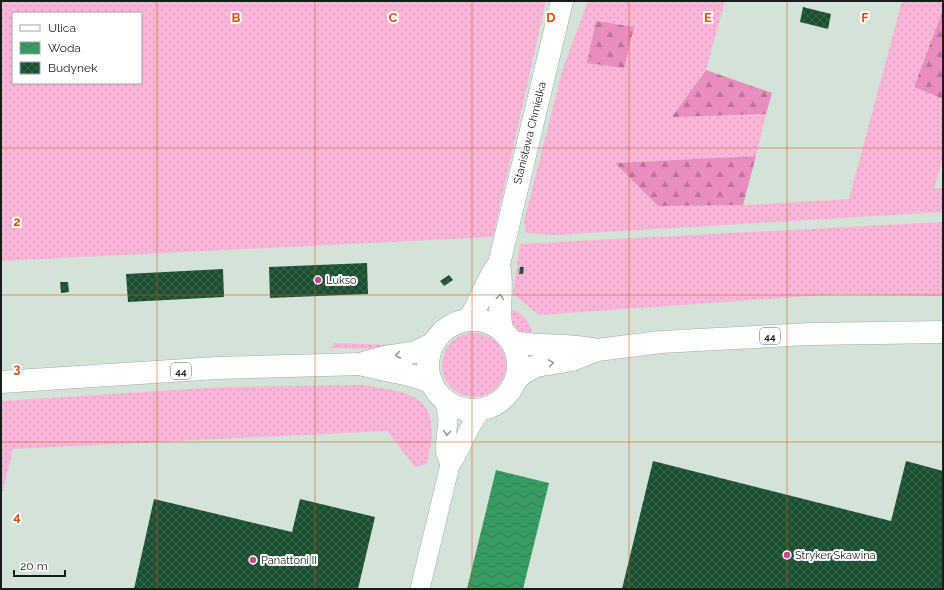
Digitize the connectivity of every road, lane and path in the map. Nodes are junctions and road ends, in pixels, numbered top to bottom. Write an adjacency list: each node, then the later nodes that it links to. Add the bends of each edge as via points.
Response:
1 (562, 1): 2 (main road, Stanisława Chmielka)
2 (499, 264): 3 (main road, Stanisława Chmielka, via 489,275 478,305); 5 (main road, Stanisława Chmielka, one-way to 2, via 499,310 502,279)
3 (468, 320): 5 (main road, 44, via 486,322); 6 (main road, 44, via 449,328)
4 (943, 332): 7 (main road, 44, via 878,332 661,342)
5 (507, 336): 7 (main road, 44, via 540,346 572,345); 9 (main road, 44, via 518,360)
6 (434, 343): 8 (main road, 44, one-way to 8, via 416,352); 11 (main road, 44, via 428,363)
7 (597, 350): 9 (main road, 44, one-way to 7, via 536,366 572,360)
8 (360, 364): 10 (main road, 44, via 217,368); 11 (main road, 44, via 383,371 413,375)
9 (516, 379): 13 (main road, 44, via 503,399)
10 (1, 382)
11 (432, 383): 12 (main road, 44)
12 (445, 400): 13 (main road, 44, via 462,409); 14 (street, one-way to 14, via 448,420 445,450)
13 (482, 410): 14 (street, via 468,427 458,454)
14 (450, 465): 15 (street)
15 (420, 589)

